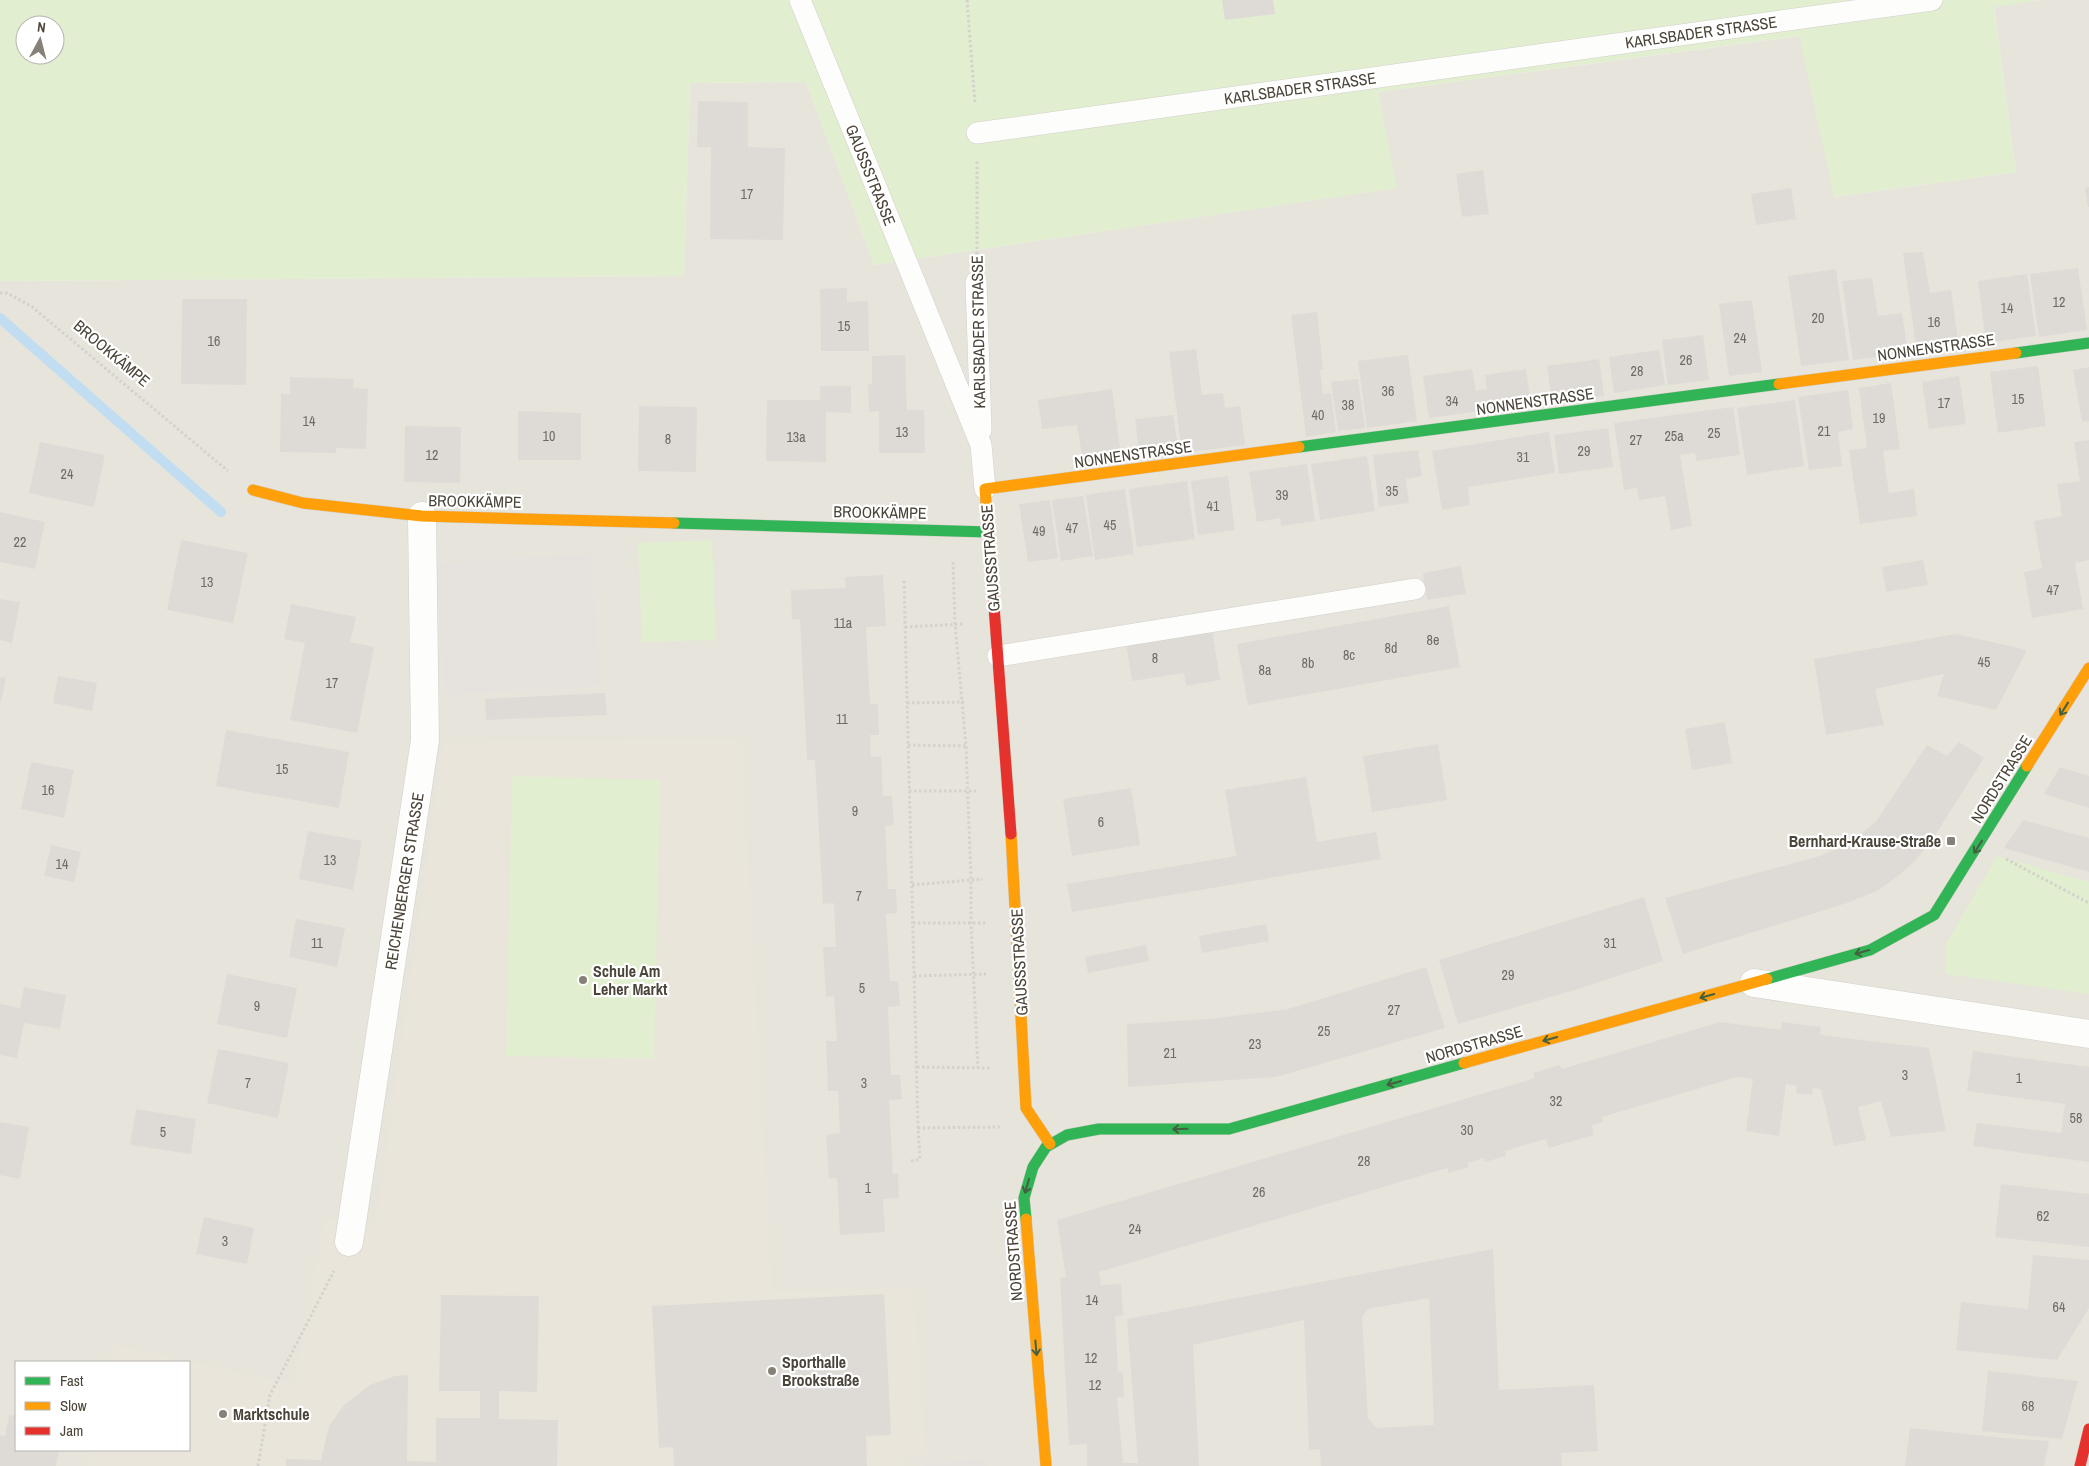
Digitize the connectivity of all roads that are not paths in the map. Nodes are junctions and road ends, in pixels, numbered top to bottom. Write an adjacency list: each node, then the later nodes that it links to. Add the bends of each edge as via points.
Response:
1 (800, 0): 6 (lane, GAUSSSTRASSE)
2 (1932, 0): 3 (lane, KARLSBADER STRASSE)
3 (977, 132)
4 (976, 282): 6 (lane, KARLSBADER STRASSE)
5 (2089, 342): 7 (street, NONNENSTRASSE)
6 (981, 445): 7 (lane, GAUSSSTRASSE)
7 (985, 489): 10 (street, GAUSSSTRASSE)
8 (253, 490): 9 (street, BROOKKÄMPE, via 302,503)
9 (422, 516): 10 (street, BROOKKÄMPE); 17 (street, REICHENBERGER STRASSE, via 425,740)
10 (988, 532): 12 (street, GAUSSSTRASSE)
11 (1415, 589): 12 (lane)
12 (998, 656): 16 (street, GAUSSSTRASSE, via 1026,1108)
13 (2089, 668): 14 (street, NORDSTRASSE, one-way to 14, via 1934,915 1870,950)
14 (1754, 983): 15 (street); 16 (street, NORDSTRASSE, one-way to 16, via 1229,1129 1099,1129 1059,1137)
15 (2089, 1034)
16 (1050, 1144): 19 (street, NORDSTRASSE, one-way to 19, via 1036,1163 1024,1198)
17 (349, 1242)
18 (2089, 1429): 20 (street)
19 (1046, 1466)
20 (2080, 1466)

